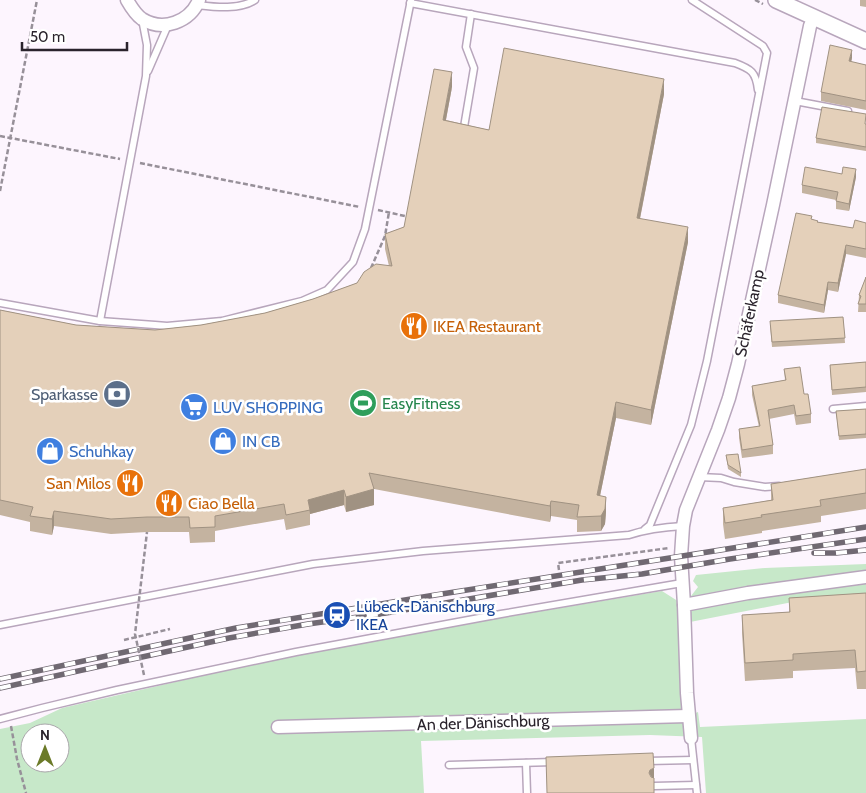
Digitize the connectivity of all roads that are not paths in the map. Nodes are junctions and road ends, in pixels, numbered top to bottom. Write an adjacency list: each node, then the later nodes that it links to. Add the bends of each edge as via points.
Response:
1 (127, 0): 9 (street)
2 (255, 0): 6 (lane, via 220,7)
3 (692, 0): 13 (lane, via 763,46 767,52)
4 (776, 0): 8 (street)
5 (411, 1): 7 (lane); 18 (lane, via 365,229 353,262 327,290 302,301 222,321 167,326)
6 (198, 3): 10 (street, via 190,14)
7 (471, 14): 13 (lane, via 735,64 748,68 756,77); 16 (lane, via 466,47 474,68)
8 (814, 17): 11 (street); 14 (street, Schäferkamp)
9 (142, 19): 10 (street); 12 (lane, via 147,45)
10 (168, 25): 12 (lane)
11 (866, 40)
12 (146, 76): 18 (lane)
13 (759, 94): 24 (lane, via 707,361 691,425 650,525)
14 (795, 101): 15 (lane); 21 (street, Schäferkamp, via 738,364)
15 (855, 113)
16 (463, 134)
17 (0, 303): 18 (lane)
18 (100, 321)
19 (866, 406): 20 (lane)
20 (833, 409)
21 (699, 477): 22 (lane, via 765,487); 23 (street, Schäferkamp)
22 (783, 486)
23 (683, 526): 24 (lane); 26 (street, Schäferkamp)
24 (644, 530): 28 (lane, via 629,535 422,551 313,564)
25 (866, 577): 27 (street)
26 (682, 583): 27 (street, Schäferkamp); 30 (lane, via 296,652)
27 (684, 605): 29 (street)
28 (0, 624)
29 (688, 716): 31 (street, An der Dänischburg); 32 (street)
30 (0, 719)
31 (278, 728)
32 (690, 738): 33 (lane)
33 (693, 760): 34 (lane); 38 (lane)
34 (644, 761)
35 (565, 762): 36 (lane)
36 (526, 763): 37 (lane); 40 (lane)
37 (449, 765)
38 (696, 785): 39 (lane); 41 (lane)
39 (654, 786)
40 (527, 793)
41 (697, 793)

